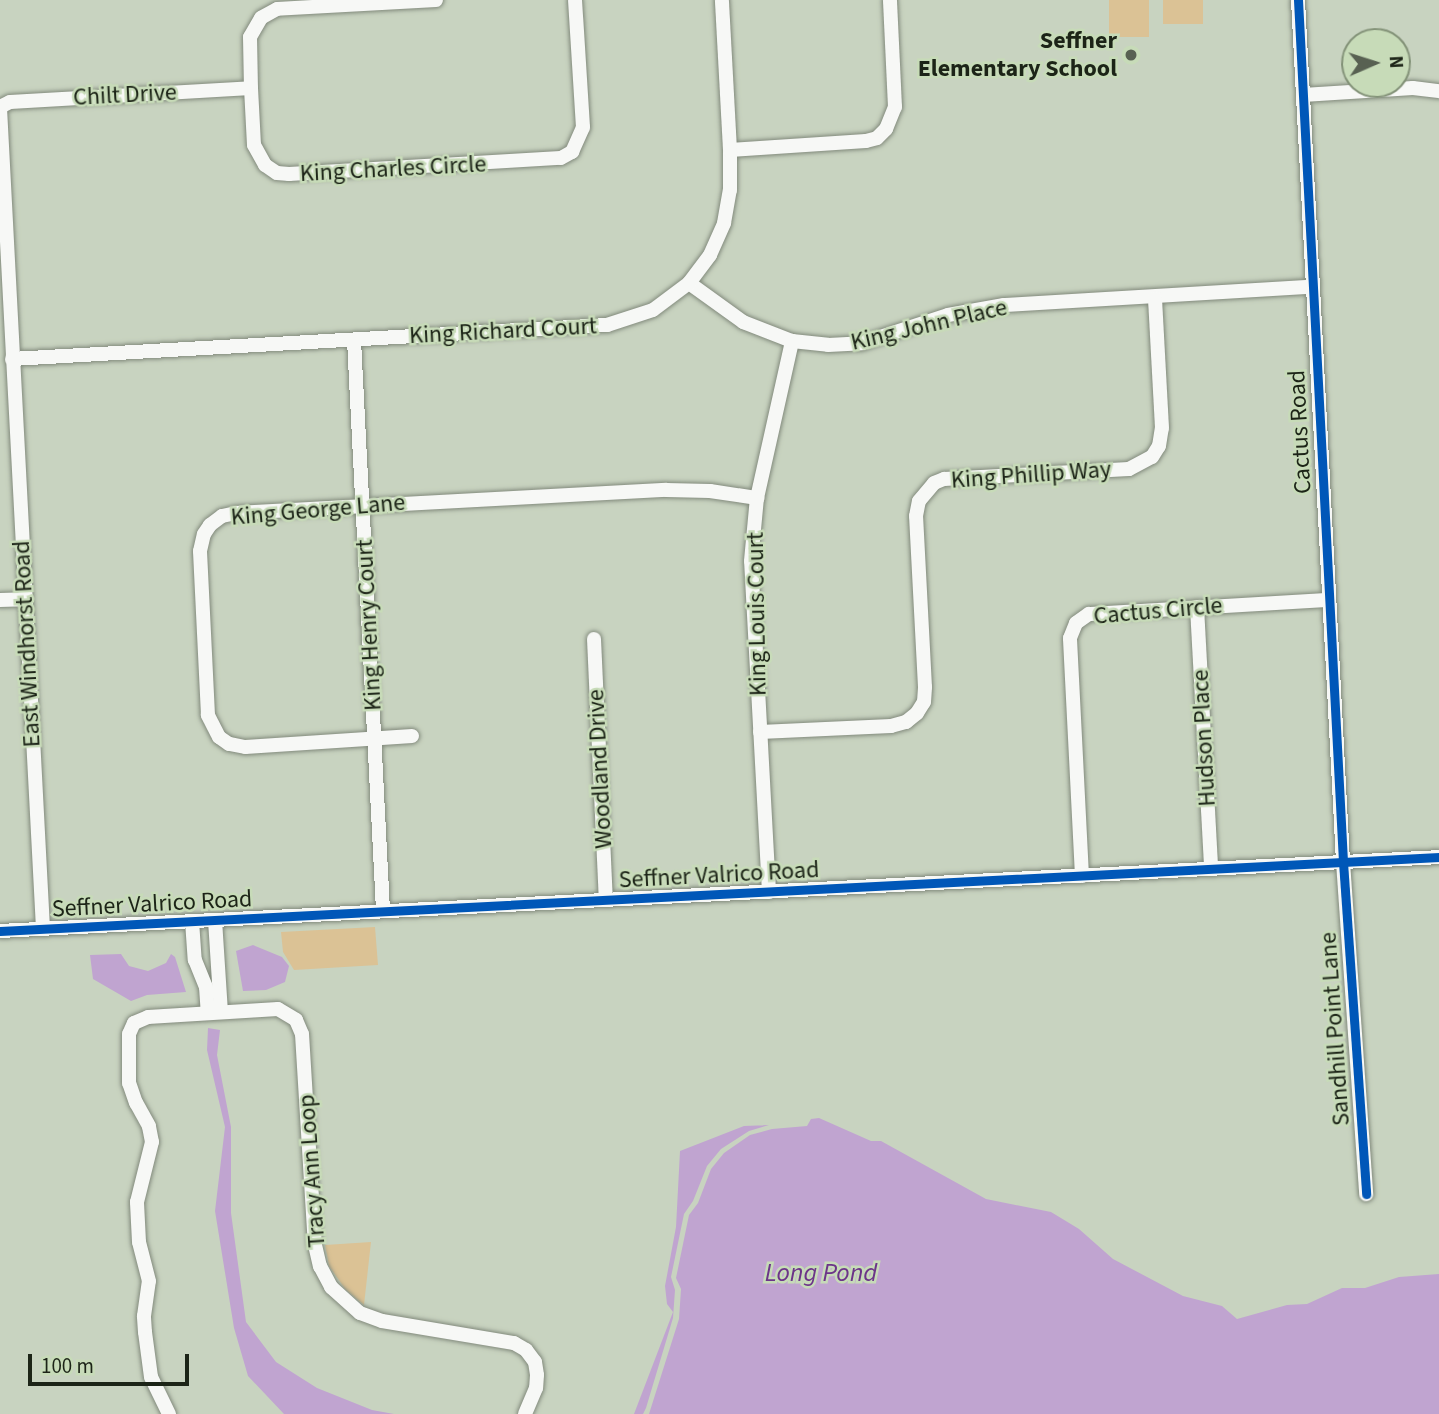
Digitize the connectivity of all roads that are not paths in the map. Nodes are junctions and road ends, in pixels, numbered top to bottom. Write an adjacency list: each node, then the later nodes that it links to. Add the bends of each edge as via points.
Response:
1 (436, 0): 6 (street, King Charles Circle, via 269,12 250,37)
2 (575, 0): 6 (street, King Charles Circle, via 583,127 572,152 561,158 277,173 265,165 254,145)
3 (722, 0): 10 (street, King Richard Court)
4 (890, 0): 10 (street, via 895,107 887,130 866,141)
5 (1298, 0): 8 (street, Cactus Road)
6 (251, 88): 9 (street, Chilt Drive, via 10,102)
7 (1439, 91): 8 (street, via 1413,88)
8 (1303, 95): 12 (street, Cactus Road)
9 (0, 107): 16 (street, East Windhorst Road)
10 (730, 150): 11 (street, King Richard Court, via 724,222 710,255)
11 (689, 283): 14 (street, King Richard Court, via 653,310 607,325); 15 (street, King John Place, via 743,322)
12 (1311, 288): 13 (street, King John Place); 21 (street, Cactus Road)
13 (1155, 298): 15 (street, King John Place, via 1004,305 948,316 862,343); 24 (street, King Phillip Way, via 1162,428 1152,457 1129,468 934,482 919,501 916,516 925,687 917,713 891,726)
14 (354, 340): 16 (street, King Richard Court); 18 (street, King Henry Court)
15 (792, 341): 17 (street, King Louis Court)
16 (12, 359): 19 (street, East Windhorst Road)
17 (757, 498): 18 (street, King George Lane, via 666,490); 24 (street, King Louis Court, via 751,561)
18 (363, 505): 26 (street, King Henry Court); 26 (street, King George Lane, via 222,516 204,534 200,551 208,715 219,737 245,747)
19 (24, 599): 20 (street); 36 (street, East Windhorst Road)
20 (0, 600)
21 (1328, 600): 22 (street, Cactus Circle); 28 (street, Cactus Road)
22 (1197, 607): 29 (street, Hudson Place); 30 (street, Cactus Circle, via 1089,614 1071,630)
23 (594, 639): 32 (street, Woodland Drive)
24 (760, 732): 31 (street, King Louis Court)
25 (412, 736): 26 (street, King George Lane)
26 (374, 739): 33 (street, King Henry Court)
27 (1439, 857): 28 (street, Seffner Valrico Road)
28 (1343, 862): 29 (street, Seffner Valrico Road); 41 (street, Sandhill Point Lane)
29 (1211, 869): 30 (street, Seffner Valrico Road)
30 (1082, 876): 31 (street, Seffner Valrico Road)
31 (769, 892): 32 (street, Seffner Valrico Road)
32 (606, 900): 33 (street, Seffner Valrico Road)
33 (383, 911): 34 (street, Seffner Valrico Road)
34 (215, 920): 35 (street, Seffner Valrico Road); 38 (street)
35 (192, 921): 36 (street, Seffner Valrico Road); 39 (street)
36 (43, 929): 37 (street, Seffner Valrico Road)
37 (0, 931)
38 (218, 963): 39 (street); 40 (street)
39 (197, 965): 40 (street)
40 (214, 1013): 42 (street, Tracy Ann Loop, via 148,1017 134,1023 127,1045 129,1083 152,1142 137,1202 139,1242 149,1281 145,1332 151,1377); 43 (street, Tracy Ann Loop, via 278,1009 296,1020 302,1034 315,1245 331,1287 360,1313 382,1321 514,1343 526,1350 537,1375)
41 (1366, 1194)
42 (169, 1414)
43 (525, 1414)

